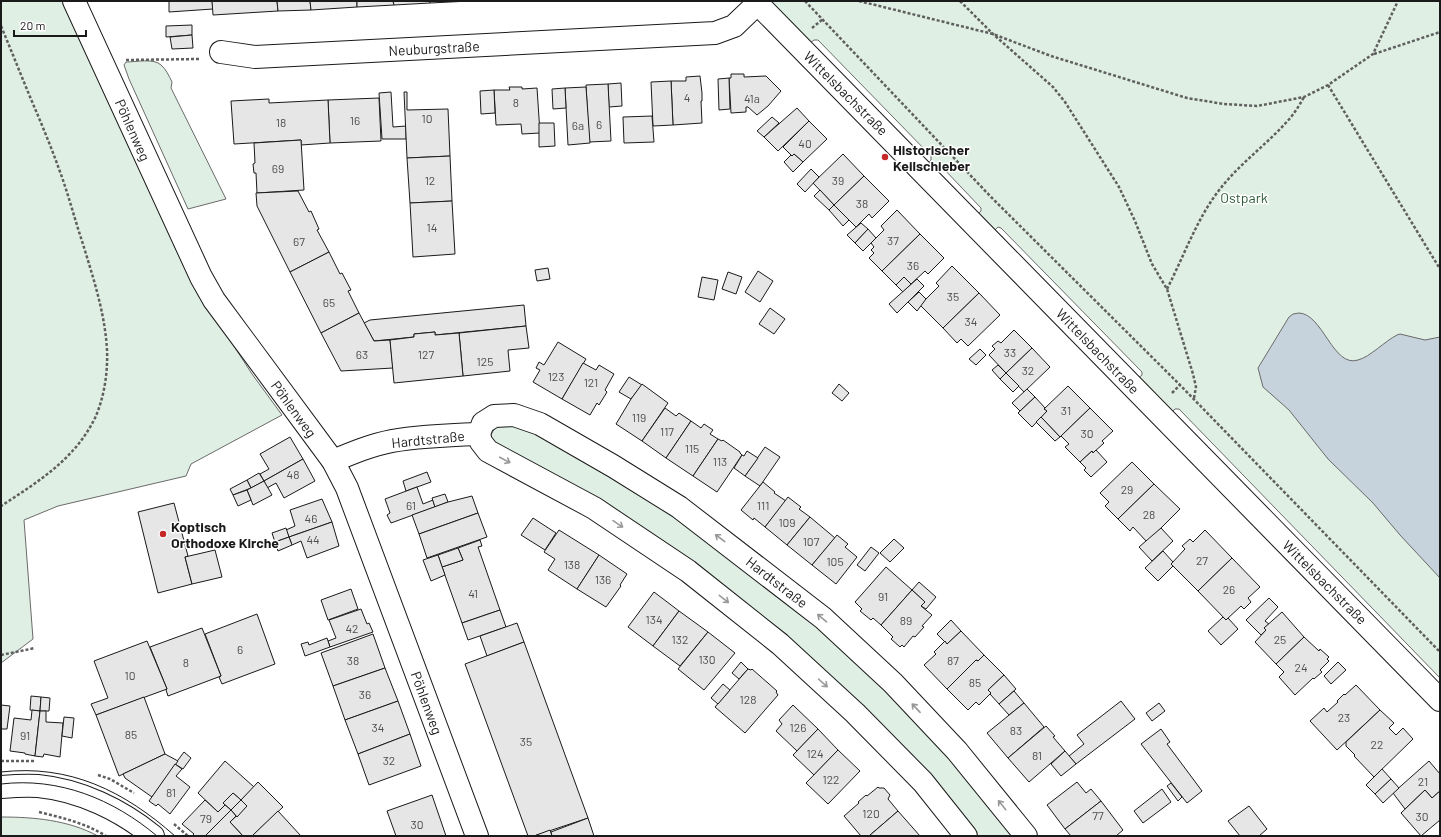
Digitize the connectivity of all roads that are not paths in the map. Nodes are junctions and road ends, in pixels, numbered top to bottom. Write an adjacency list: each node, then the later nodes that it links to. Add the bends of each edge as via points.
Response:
1 (74, 1): 5 (street, Pöhlenweg, via 201,277 214,300)
2 (756, 2): 3 (street, Neuburgstraße, via 734,26 716,33 255,57); 6 (street, Wittelsbachstraße)
3 (221, 52)
4 (479, 434): 5 (street, Hardtstraße, via 418,437 390,442); 10 (street, Hardtstraße, one-way to 10, via 488,451 594,508 688,571 780,644 855,713 918,777); 11 (street, Hardtstraße, one-way to 4, via 957,751 893,683 823,618 679,507 540,424 514,415 494,416 483,423)
5 (332, 461): 9 (street, Pöhlenweg, via 347,488)
6 (1440, 700)
7 (1, 787): 8 (street, via 37,786 84,796 139,824)
8 (153, 836)
9 (477, 836)
10 (966, 836)
11 (1026, 836)

